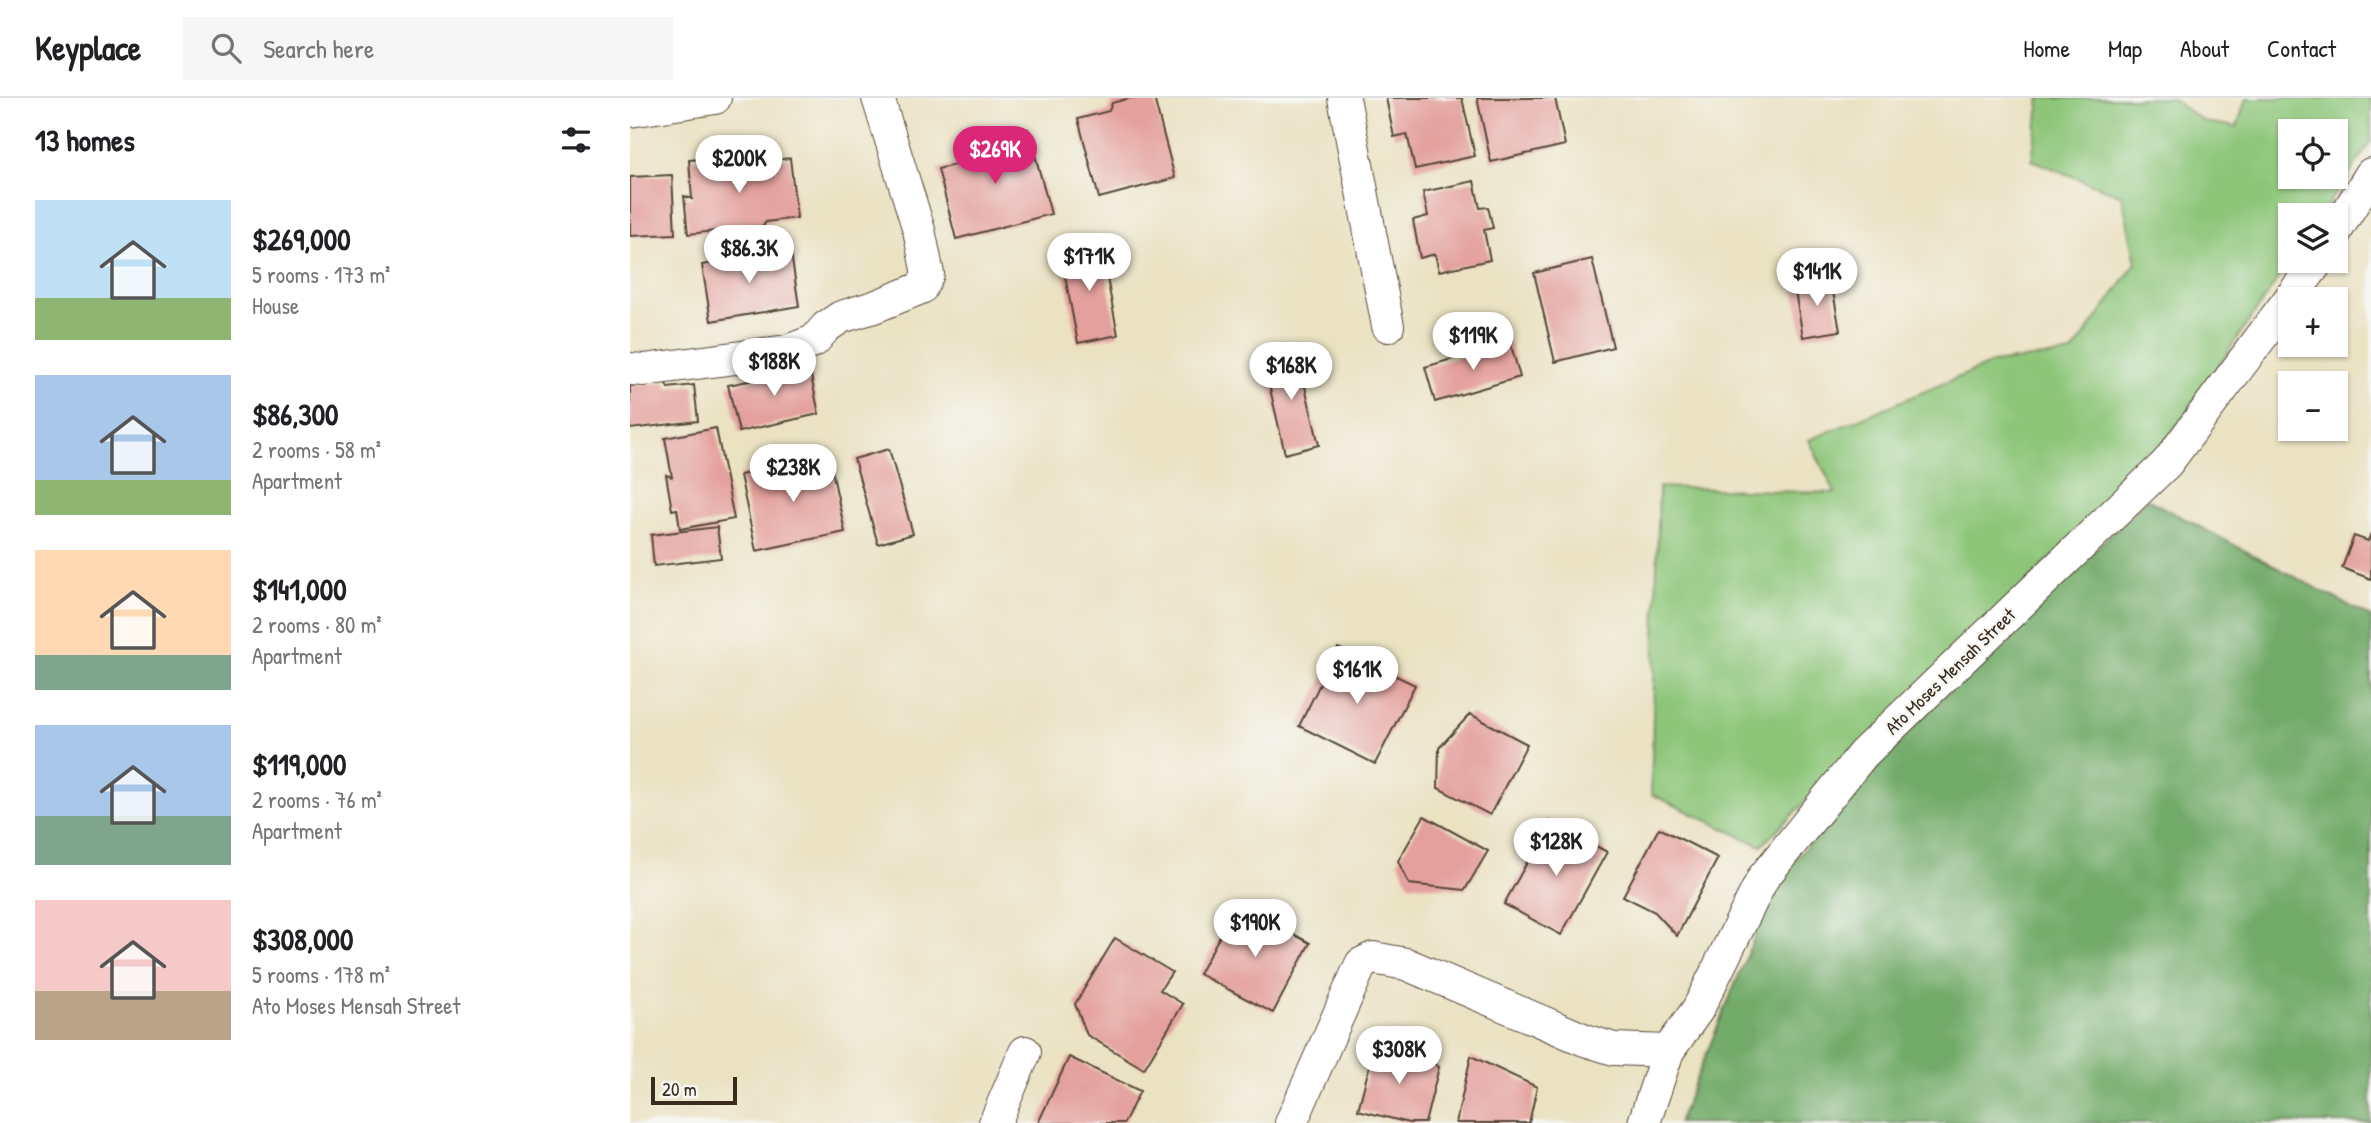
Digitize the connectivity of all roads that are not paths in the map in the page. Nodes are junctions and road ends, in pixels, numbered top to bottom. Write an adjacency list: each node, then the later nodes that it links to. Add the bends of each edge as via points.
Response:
1 (715, 98): 4 (street)
2 (878, 98): 9 (street, via 919,230 928,274 921,288 841,317 814,341 787,351)
3 (1344, 98): 8 (street)
4 (630, 111)
5 (2371, 174): 6 (street)
6 (2348, 211)
7 (2309, 273): 10 (street, Ato Moses Mensah Street, via 2167,463 1863,754 1763,878 1698,1009)
8 (1388, 326)
9 (630, 369)
10 (1668, 1051): 13 (street, via 1614,1049 1405,964 1373,958 1361,964); 14 (street, Ato Moses Mensah Street)
11 (1025, 1052): 12 (street)
12 (995, 1123)
13 (1291, 1123)
14 (1644, 1123)

